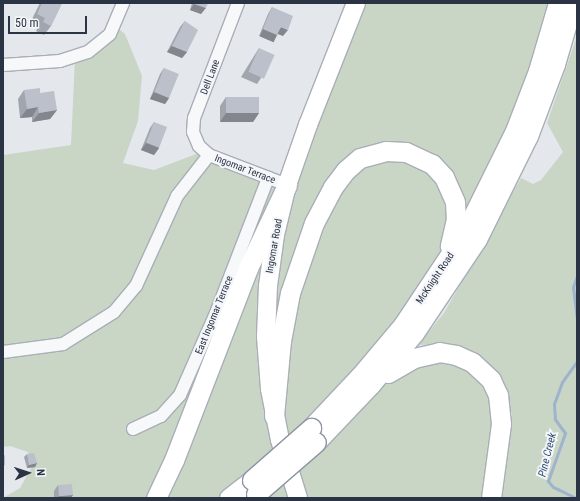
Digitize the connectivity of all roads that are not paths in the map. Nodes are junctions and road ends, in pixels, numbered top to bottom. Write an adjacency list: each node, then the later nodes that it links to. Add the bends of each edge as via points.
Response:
1 (122, 3): 6 (street, via 110,34 100,44 75,58)
2 (238, 3): 7 (street, Dell Lane, via 194,118 193,132)
3 (356, 3): 9 (main road, Ingomar Road, via 308,125)
4 (558, 3): 10 (highway, McKnight Road, via 538,71 515,130 483,199)
5 (573, 3): 12 (highway, McKnight Road, via 542,100 495,205 435,304)
6 (3, 65)
7 (206, 153): 8 (street, Ingomar Terrace); 11 (street, via 177,196 136,286 114,312 63,344)
8 (268, 178): 9 (street, Ingomar Terrace); 14 (street, East Ingomar Terrace, via 216,313 180,395 161,416)
9 (288, 185): 13 (main road, Ingomar Road, via 275,234 266,311 267,363); 17 (highway, via 248,268 174,460)
10 (445, 265): 13 (highway, via 456,210 453,193 439,170 416,154 397,151 372,153 353,163 339,177 326,200 296,271 281,341); 15 (highway, McKnight Road, via 381,352)
11 (3, 352)
12 (370, 385): 15 (highway, McKnight Road); 20 (highway, via 406,361 431,353 448,353 464,358 482,371 495,387 501,413 499,454)
13 (274, 416): 19 (main road, Ingomar Road)
14 (133, 429)
15 (313, 435): 16 (highway, McKnight Road, bridge)
16 (253, 490): 18 (highway, McKnight Road)
17 (156, 498)
18 (229, 498)
19 (298, 498)
20 (491, 498)

